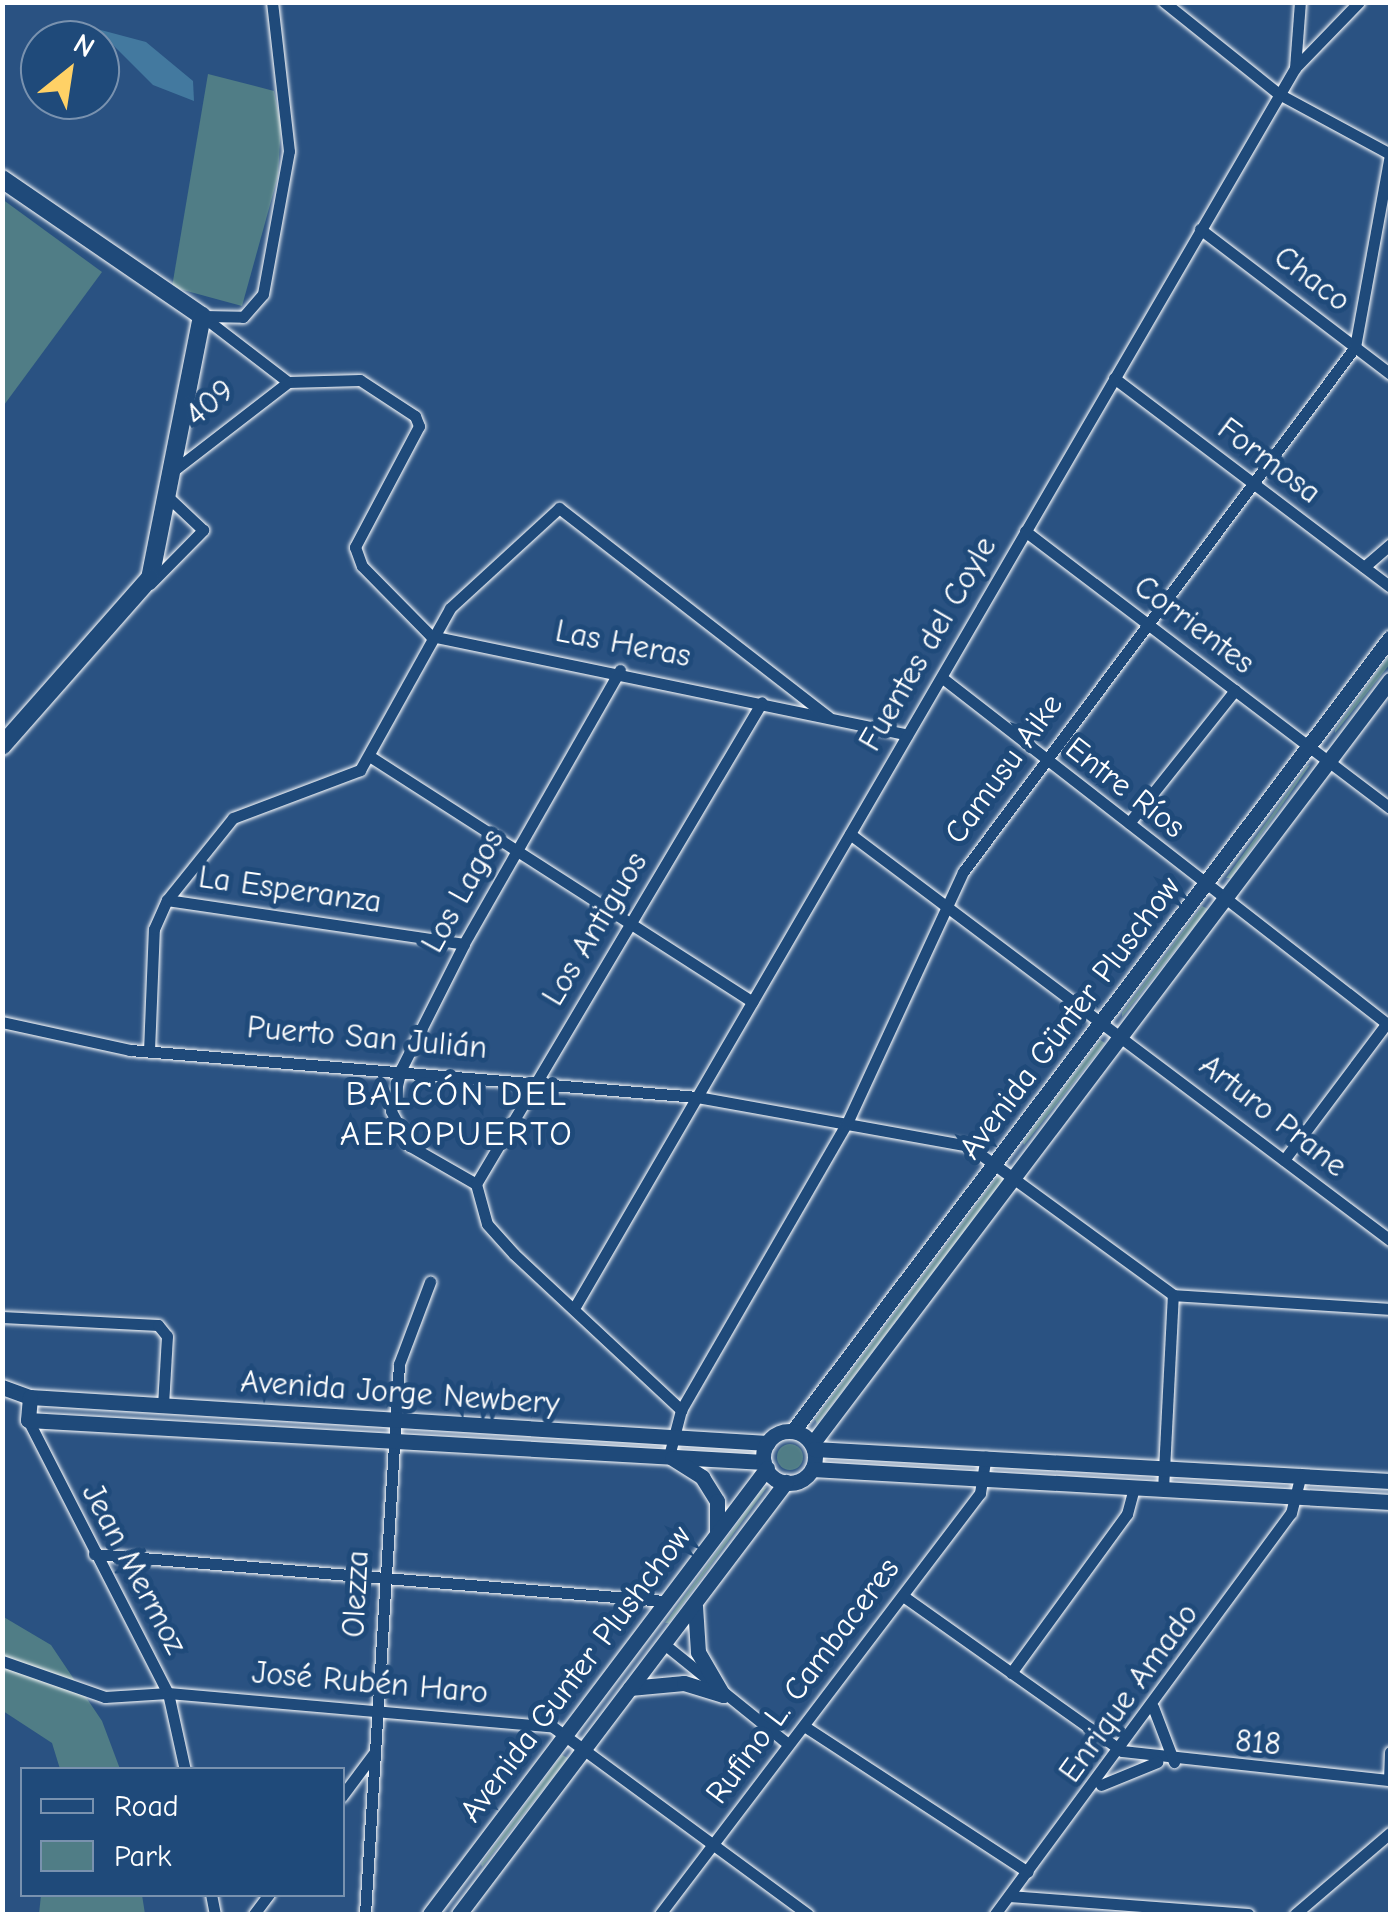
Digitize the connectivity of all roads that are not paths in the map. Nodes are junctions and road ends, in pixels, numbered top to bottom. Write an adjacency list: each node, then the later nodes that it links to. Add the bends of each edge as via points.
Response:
1 (272, 2): 10 (street, via 289,151 263,294 243,317)
2 (1164, 2): 6 (street)
3 (1300, 2): 5 (street, Fuentes del Coyle)
4 (1359, 2): 5 (street)
5 (1295, 68): 6 (street, Fuentes del Coyle)
6 (1279, 94): 7 (street); 9 (street, Fuentes del Coyle)
7 (1390, 154): 11 (street, Camusu Aike)
8 (2, 179): 10 (main road)
9 (1200, 229): 11 (street, Chaco); 13 (street, Fuentes del Coyle)
10 (202, 316): 14 (street); 15 (main road)
11 (1355, 347): 12 (street, Chaco); 16 (street, Camusu Aike)
12 (1390, 374)
13 (1114, 378): 16 (street, Formosa); 18 (street, Fuentes del Coyle)
14 (288, 382): 15 (street, 409); 24 (street, via 360,380 419,426 362,525 357,558)
15 (172, 472): 17 (main road)
16 (1254, 484): 20 (street, Formosa); 23 (street, Camusu Aike)
17 (167, 496): 22 (main road, via 154,568); 22 (street, via 203,530)
18 (1025, 532): 23 (street, Corrientes); 27 (street, Fuentes del Coyle)
19 (1390, 544): 20 (street)
20 (1364, 567): 21 (street, Formosa)
21 (1390, 587)
22 (136, 598): 33 (main road)
23 (1148, 624): 29 (street, Corrientes); 36 (street, Camusu Aike)
24 (431, 636): 26 (street, Las Heras); 31 (street, via 462,594 552,511 573,511); 35 (street)
25 (1390, 638): 34 (street, Avenida Günter Pluschow)
26 (620, 670): 30 (street, Las Heras); 41 (street, Los Lagos)
27 (945, 680): 32 (street, Fuentes del Coyle); 36 (street, Entre Ríos)
28 (1390, 680): 37 (street, Avenida Günter Pluschow)
29 (1235, 690): 34 (street, Corrientes); 39 (street)
30 (762, 702): 31 (street, Las Heras); 46 (street, Los Antiguos)
31 (828, 717): 32 (street, Las Heras)
32 (907, 735): 40 (street, Fuentes del Coyle)
33 (2, 746)
34 (1309, 747): 37 (street, Corrientes); 42 (street, Avenida Günter Pluschow)
35 (370, 757): 41 (street); 43 (street, via 348,777 233,818)
36 (1044, 758): 39 (street, Entre Ríos); 45 (street, Camusu Aike)
37 (1330, 762): 38 (street, Corrientes); 44 (street, Avenida Günter Pluschow)
38 (1390, 808)
39 (1129, 824): 42 (street, Entre Ríos)
40 (850, 834): 45 (street, Arturo Prane); 48 (street, Fuentes del Coyle)
41 (516, 850): 46 (street); 47 (street, Los Lagos)
42 (1204, 886): 44 (street, Entre Ríos); 50 (street, Avenida Günter Pluschow)
43 (167, 900): 47 (street, La Esperanza); 53 (street, via 154,929)
44 (1225, 900): 51 (street, Entre Ríos); 52 (street, Avenida Günter Pluschow)
45 (944, 904): 50 (street, Arturo Prane); 57 (street, Camusu Aike)
46 (630, 924): 48 (street); 55 (street, Los Antiguos)
47 (464, 944): 54 (street, Los Lagos)
48 (752, 1002): 56 (street, Fuentes del Coyle)
49 (2, 1022): 53 (street, Puerto San Julián)
50 (1101, 1022): 52 (street, Arturo Prane); 59 (street, Avenida Günter Pluschow)
51 (1389, 1025): 58 (street)
52 (1120, 1037): 58 (street, Arturo Prane); 60 (street, Avenida Günter Pluschow)
53 (149, 1051): 54 (street, Puerto San Julián)
54 (401, 1069): 55 (street, Puerto San Julián); 61 (street, Los Lagos, via 391,1111 410,1146)
55 (537, 1082): 56 (street, Puerto San Julián); 61 (street, Los Antiguos)
56 (697, 1097): 57 (street, Puerto San Julián); 65 (street, Fuentes del Coyle)
57 (847, 1124): 59 (street, Puerto San Julián, via 969,1146); 72 (street, Camusu Aike)
58 (1284, 1160): 62 (street, Arturo Prane)
59 (997, 1161): 60 (street, Puerto San Julián); 76 (street, Avenida Günter Pluschow)
60 (1016, 1176): 64 (street, Puerto San Julián); 80 (street, Avenida Günter Pluschow)
61 (476, 1184): 65 (street, via 487,1224)
62 (1390, 1240)
63 (430, 1282): 74 (street, Olezza, via 399,1364)
64 (1173, 1295): 66 (street); 84 (street)
65 (576, 1306): 72 (street)
66 (1390, 1309)
67 (2, 1317): 70 (street, via 162,1327)
68 (2, 1388): 69 (street, Avenida Jorge Newbery)
69 (30, 1398): 70 (street, Avenida Jorge Newbery); 73 (street)
70 (163, 1406): 71 (street, Avenida Jorge Newbery)
71 (215, 1409): 74 (street, Avenida Jorge Newbery); 75 (street)
72 (681, 1410): 77 (street, Camusu Aike)
73 (28, 1420): 75 (street, Avenida Jorge Newbery); 95 (street, Jean Mermoz)
74 (394, 1420): 77 (street, Avenida Jorge Newbery); 78 (street, Olezza)
75 (214, 1431): 78 (street, Avenida Jorge Newbery)
76 (793, 1431): 79 (street); 80 (street)
77 (671, 1437): 79 (street, Avenida Jorge Newbery); 81 (street, Camusu Aike)
78 (393, 1441): 81 (street, Avenida Jorge Newbery); 96 (street, Olezza)
79 (768, 1443): 83 (street)
80 (813, 1447): 82 (street); 85 (street)
81 (669, 1456): 83 (street, Avenida Jorge Newbery); 94 (street, via 710,1489)
82 (986, 1456): 84 (street); 87 (street)
83 (766, 1465): 89 (street); 94 (street, Avenida Gunter Plushchow)
84 (1166, 1465): 86 (street); 91 (street)
85 (812, 1469): 87 (street); 89 (street)
86 (1301, 1474): 88 (street); 92 (street)
87 (985, 1480): 90 (street); 97 (street, Rufino L. Cambaceres)
88 (1390, 1480)
89 (786, 1482): 99 (street, Avenida Gunter Plushchow)
90 (1134, 1488): 91 (street); 104 (street, via 1127,1514)
91 (1164, 1490): 92 (street)
92 (1300, 1498): 93 (street); 108 (street, Enrique Amado)
93 (1390, 1502)
94 (717, 1533): 98 (street, Avenida Gunter Plushchow)
95 (94, 1554): 96 (street); 106 (street, Jean Mermoz)
96 (385, 1578): 98 (street); 109 (street, Olezza)
97 (903, 1596): 104 (street); 110 (street, Rufino L. Cambaceres)
98 (665, 1601): 100 (street, Avenida Gunter Plushchow)
99 (696, 1601): 101 (street, Avenida Gunter Plushchow); 107 (street, via 698,1652)
100 (644, 1629): 101 (street); 102 (street, Avenida Gunter Plushchow)
101 (664, 1644): 105 (street, Avenida Gunter Plushchow); 107 (street)
102 (620, 1659): 105 (street, via 624,1674); 111 (street, Avenida Gunter Plushchow)
103 (2, 1661): 106 (street, José Rubén Haro, via 93,1695)
104 (1010, 1673): 114 (street)
105 (635, 1681): 107 (street, via 684,1683); 113 (street, Avenida Gunter Plushchow)
106 (168, 1693): 109 (street, José Rubén Haro); 118 (street, Jean Mermoz)
107 (722, 1694): 112 (street)
108 (1154, 1707): 114 (street, Enrique Amado); 117 (street)
109 (377, 1711): 111 (street, José Rubén Haro); 116 (street, Olezza)
110 (804, 1726): 112 (street, Rufino L. Cambaceres); 124 (street)
111 (565, 1733): 113 (street); 125 (street, Avenida Gunter Plushchow)
112 (788, 1744): 123 (street, Rufino L. Cambaceres)
113 (585, 1748): 123 (street); 126 (street, Avenida Gunter Plushchow)
114 (1122, 1752): 117 (street, 818); 120 (street, Enrique Amado)
115 (1390, 1752): 119 (street)
116 (374, 1754): 121 (street); 128 (street, Olezza)
117 (1170, 1761): 119 (street, 818); 120 (street)
118 (185, 1767)
119 (1390, 1780)
120 (1097, 1787): 124 (street, Enrique Amado)
121 (345, 1792)
122 (1390, 1833): 135 (street)
123 (713, 1844): 131 (street, Rufino L. Cambaceres); 132 (street)
124 (1028, 1872): 127 (street, Enrique Amado)
125 (459, 1876): 126 (street); 129 (street, Avenida Gunter Plushchow)
126 (478, 1890): 130 (street, Avenida Gunter Plushchow)
127 (1009, 1896): 133 (street, Enrique Amado); 134 (street)
128 (364, 1914)
129 (430, 1914)
130 (460, 1914)
131 (660, 1914)
132 (808, 1914)
133 (995, 1914)
134 (1248, 1914)
135 (1294, 1914)

